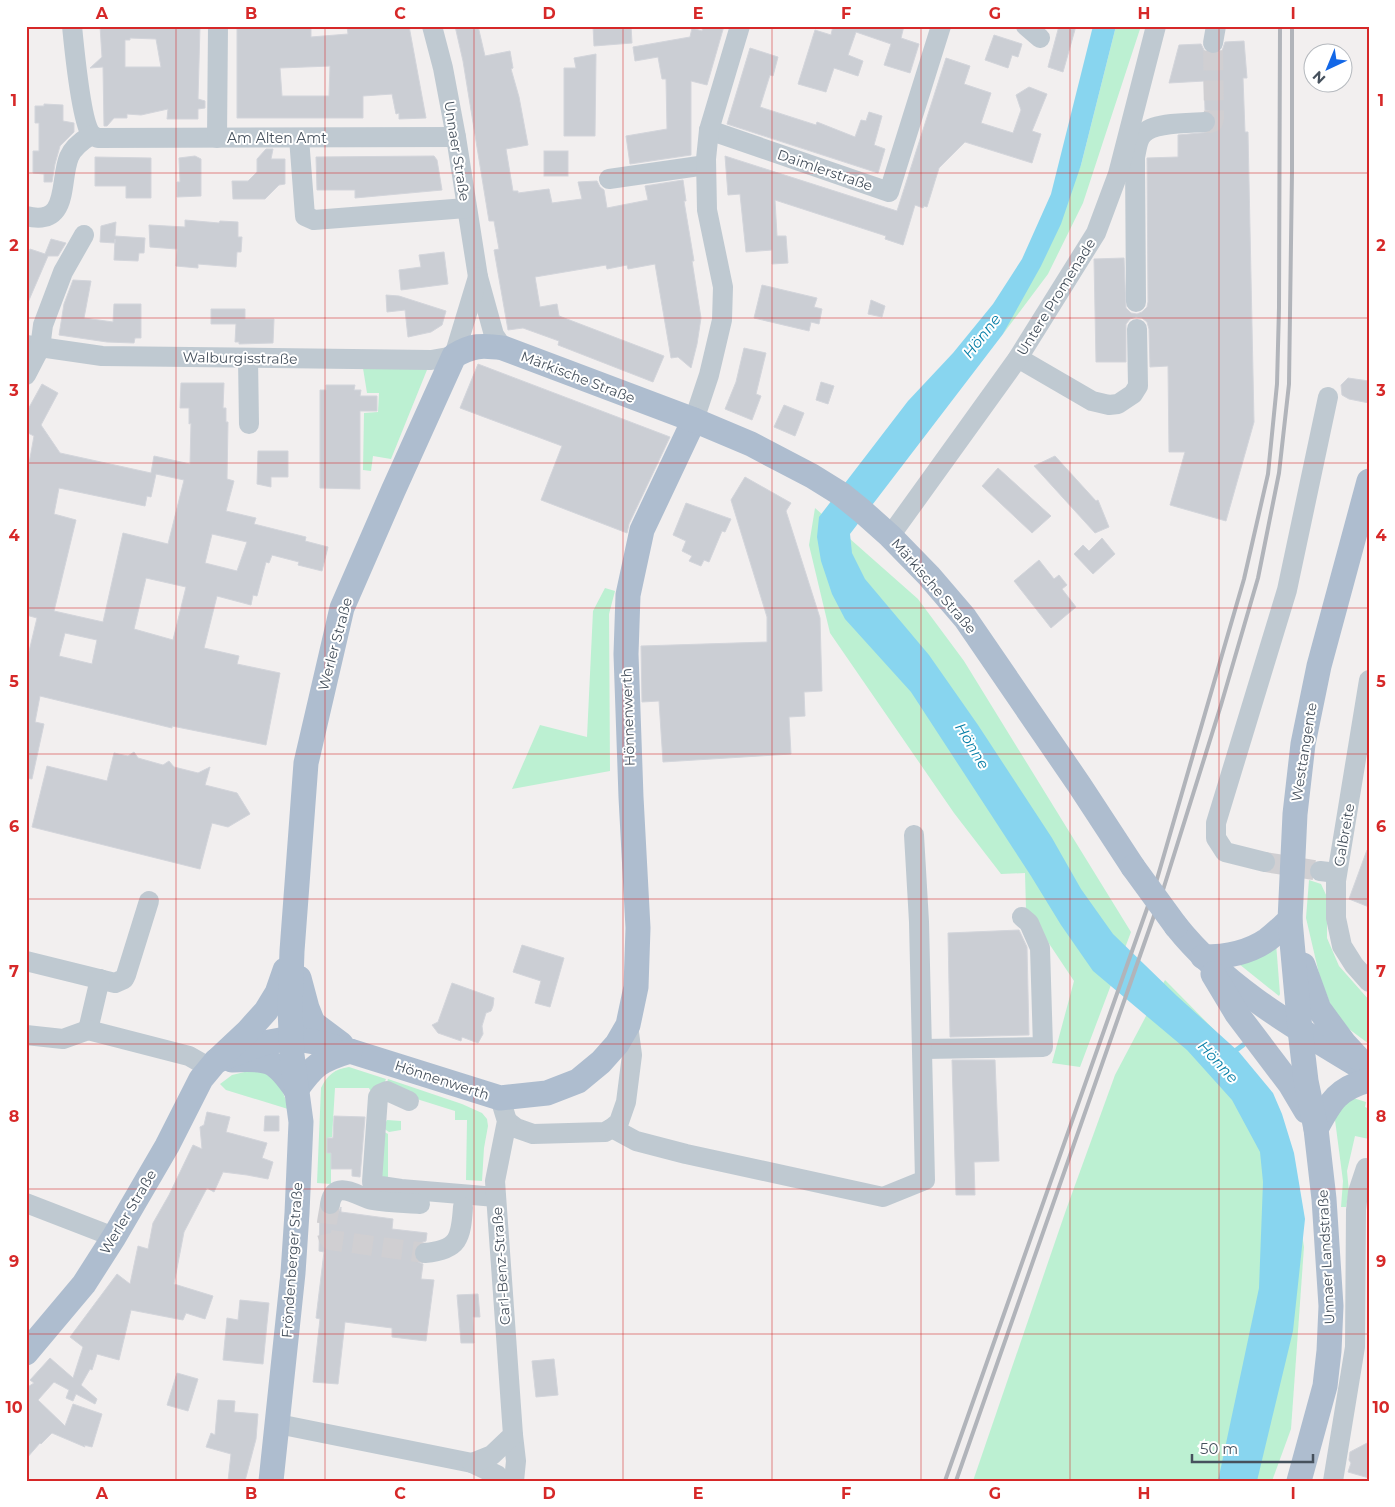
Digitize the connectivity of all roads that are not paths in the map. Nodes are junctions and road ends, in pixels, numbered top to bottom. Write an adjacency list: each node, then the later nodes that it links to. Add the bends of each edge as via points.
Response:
1 (72, 26): 9 (street, via 82,103)
2 (218, 26): 11 (street)
3 (432, 26): 10 (street, Unnaer Straße)
4 (740, 26): 8 (street)
5 (942, 26): 8 (street, Daimlerstraße, via 889,192)
6 (1156, 26): 25 (street, Untere Promenade, via 1118,174 1096,233)
7 (1205, 122): 19 (street, via 1152,128 1139,140 1135,157)
8 (709, 130): 13 (street)
9 (95, 137): 11 (street, Am Alten Amt); 16 (street, via 79,143 69,156 61,200 52,214 39,219)
10 (456, 137): 12 (street, Am Alten Amt); 15 (street, Unnaer Straße)
11 (217, 138): 12 (street, Am Alten Amt)
12 (299, 138): 15 (street, via 305,216 308,219)
13 (706, 165): 14 (street); 28 (street, via 707,210 723,287 722,320)
14 (609, 179)
15 (466, 208): 18 (street, Unnaer Straße)
16 (26, 216)
17 (84, 235): 21 (street, via 63,272)
18 (478, 277): 22 (street, Unnaer Straße, via 494,335); 23 (street, Unnaer Straße)
19 (1136, 302)
20 (1137, 329): 25 (street, via 1138,386 1133,394 1118,404 1092,401)
21 (33, 347): 24 (street, Walburgisstraße, via 102,356); 26 (street)
22 (503, 348): 23 (main road, Märkische Straße, via 483,346 466,349); 28 (main road, Märkische Straße)
23 (454, 356): 24 (street, Walburgisstraße, via 431,360); 38 (main road, Werler Straße, via 342,608 306,763)
24 (248, 358): 29 (street)
25 (1018, 358): 31 (street, Untere Promenade)
26 (26, 375)
27 (1328, 397): 34 (street, via 1287,590 1216,823 1216,838 1225,852)
28 (694, 420): 31 (main road, Märkische Straße, via 751,444 812,476 841,494); 43 (main road, Hönnenwerth, via 642,530 628,596 626,664 638,928 636,987)
29 (249, 424)
30 (1369, 481): 37 (main road, Westtangente, via 1319,666 1303,744 1295,814)
31 (885, 531): 39 (main road, Märkische Straße, bridge, via 965,618 1133,867)
32 (1369, 680): 42 (street, Galbreite, via 1328,872 1342,946)
33 (914, 835): 48 (street)
34 (1265, 862)
35 (149, 901): 41 (street, via 124,979 115,983)
36 (1022, 917): 48 (street, via 1029,923 1040,948 1043,1047)
37 (1290, 920): 39 (main road, via 1266,941 1244,951 1225,957); 45 (main road, Westtangente); 51 (main road, via 1319,1009)
38 (292, 951): 47 (main road, Werler Straße); 49 (main road, via 313,1023); 50 (main road, Werler Straße, via 277,993 266,1011)
39 (1203, 957): 45 (main road, Märkische Straße, via 1254,1000); 57 (main road, via 1237,1014 1290,1084)
40 (26, 961): 41 (street)
41 (100, 979): 44 (street)
42 (1369, 982)
43 (628, 1025): 55 (main road, Hönnenwerth, via 601,1062 578,1081); 56 (street, Hönnenwerth, via 632,1055 623,1113)
44 (88, 1030): 46 (street, via 63,1039); 50 (street)
45 (1300, 1030): 51 (main road, Märkische Straße); 57 (main road, Unnaer Landstraße)
46 (26, 1035)
47 (291, 1038): 49 (main road, Hönnenwerth); 50 (main road, via 264,1043); 53 (main road, Fröndenberger Straße)
48 (923, 1049): 56 (street, via 925,1180 883,1197 686,1154 636,1141)
49 (350, 1051): 53 (main road, via 321,1062); 55 (main road, Hönnenwerth)
50 (213, 1064): 53 (main road, via 268,1061 281,1069); 63 (main road, Werler Straße, via 201,1079 167,1146)
51 (1369, 1071)
52 (1369, 1080): 57 (main road, via 1352,1085 1339,1094)
53 (296, 1090): 67 (main road, Fröndenberger Straße, via 301,1122 297,1213)
54 (410, 1102): 60 (street, via 387,1091 378,1098 374,1185)
55 (504, 1110): 56 (street, Hönnenwerth, via 516,1128 534,1134 605,1132); 60 (street, Carl-Benz-Straße, via 495,1181)
56 (612, 1128)
57 (1316, 1129): 73 (main road, Unnaer Landstraße, via 1330,1296 1329,1351 1324,1386)
58 (1366, 1168): 65 (street, Unnaer Landstraße, via 1356,1210)
59 (26, 1203): 63 (street)
60 (496, 1203): 62 (street); 68 (street, Carl-Benz-Straße)
61 (330, 1204): 62 (street, via 336,1193 352,1191 370,1200)
62 (464, 1207): 64 (street, via 454,1244 445,1250)
63 (114, 1237): 66 (main road, Werler Straße, via 84,1284)
64 (425, 1253)
65 (1362, 1347): 74 (street, Unnaer Landstraße)
66 (26, 1353)
67 (278, 1424): 69 (street); 70 (main road, Fröndenberger Straße)
68 (513, 1435): 69 (street, via 492,1455); 72 (street, Carl-Benz-Straße)
69 (472, 1463): 71 (street, via 497,1475)
70 (271, 1481)
71 (502, 1481)
72 (514, 1481)
73 (1299, 1481)
74 (1332, 1481)

